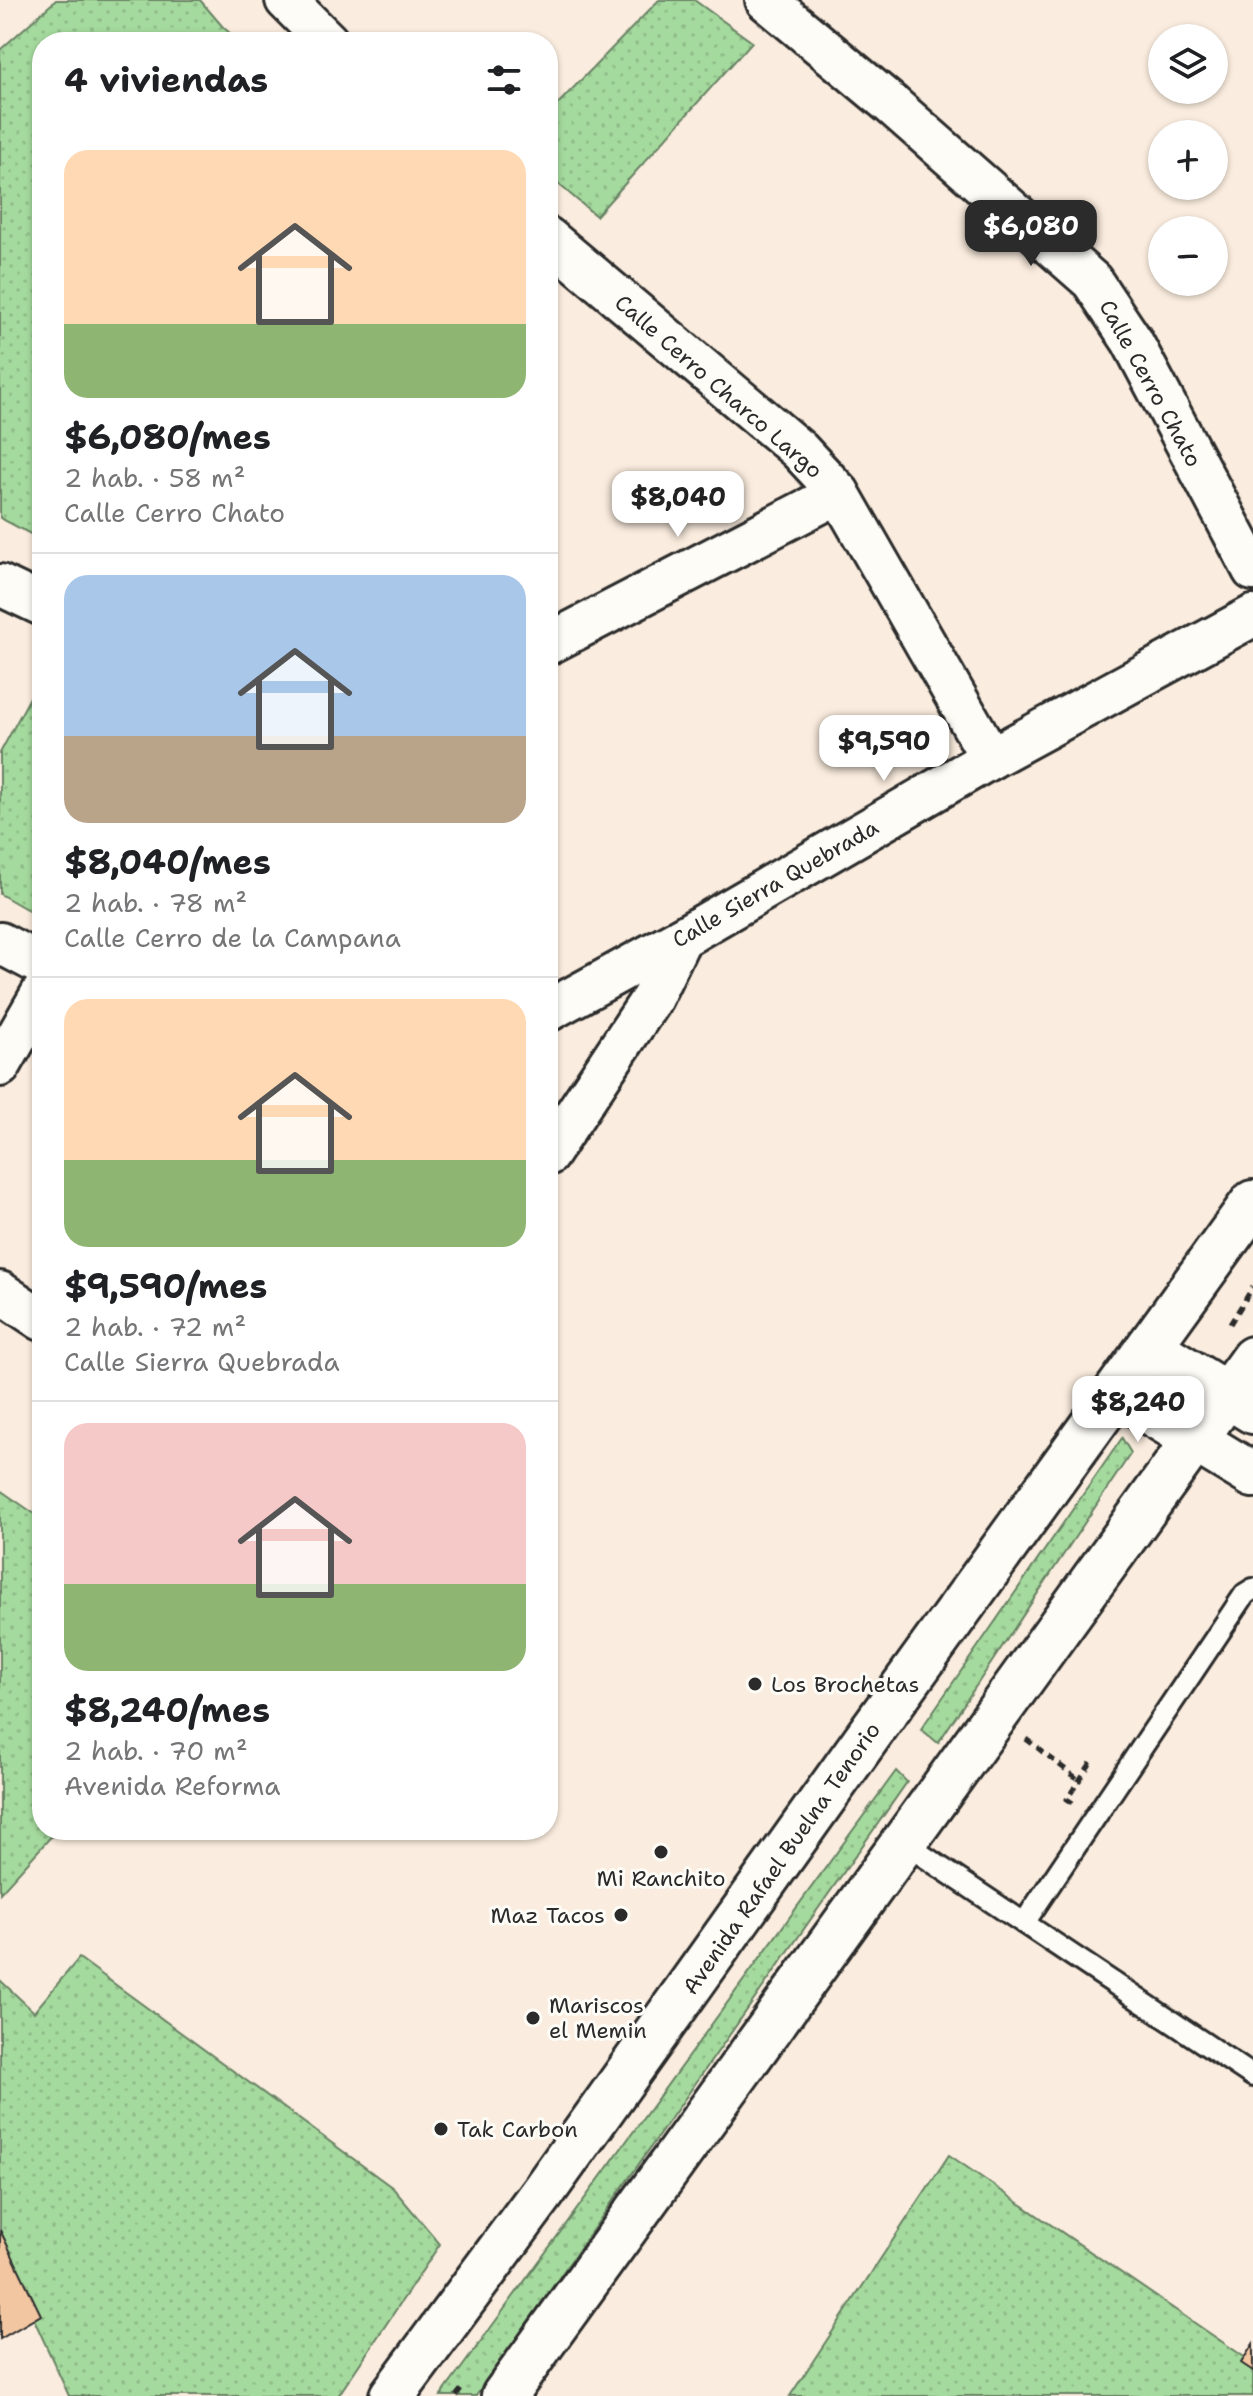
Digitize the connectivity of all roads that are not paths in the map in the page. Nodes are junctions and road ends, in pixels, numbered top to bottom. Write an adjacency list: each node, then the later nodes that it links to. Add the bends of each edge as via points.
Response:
1 (286, 0): 3 (street)
2 (766, 0): 6 (street, Calle Cerro Chato, via 1092,281 1132,341)
3 (318, 32)
4 (558, 246): 5 (street, Calle Cerro Charco Largo, via 799,450)
5 (839, 493): 10 (street); 11 (street, Calle Cerro Charco Largo)
6 (1253, 570)
7 (0, 585): 8 (street)
8 (32, 600)
9 (1253, 616): 11 (street, Calle Sierra Quebrada)
10 (558, 639)
11 (991, 758): 12 (street, Calle Sierra Quebrada)
12 (681, 938): 15 (street, Calle Sierra Quebrada); 18 (street, via 652,998)
13 (0, 943): 14 (street)
14 (32, 960)
15 (558, 1006)
16 (32, 1010): 17 (street)
17 (0, 1066)
18 (558, 1140)
19 (1253, 1203): 22 (main road, Avenida Rafael Buelna Tenorio)
20 (0, 1292): 21 (street)
21 (32, 1313)
22 (1149, 1347): 24 (main road, Avenida Rafael Buelna Tenorio); 25 (main road)
23 (1253, 1359): 25 (main road)
24 (1117, 1392): 26 (main road); 32 (main road, Avenida Rafael Buelna Tenorio)
25 (1240, 1403): 26 (main road)
26 (1195, 1440): 27 (main road); 29 (main road)
27 (1253, 1475)
28 (1253, 1589): 30 (lane)
29 (904, 1843): 30 (lane); 33 (main road)
30 (1024, 1923): 31 (lane)
31 (1253, 2076)
32 (392, 2396)
33 (504, 2396)

